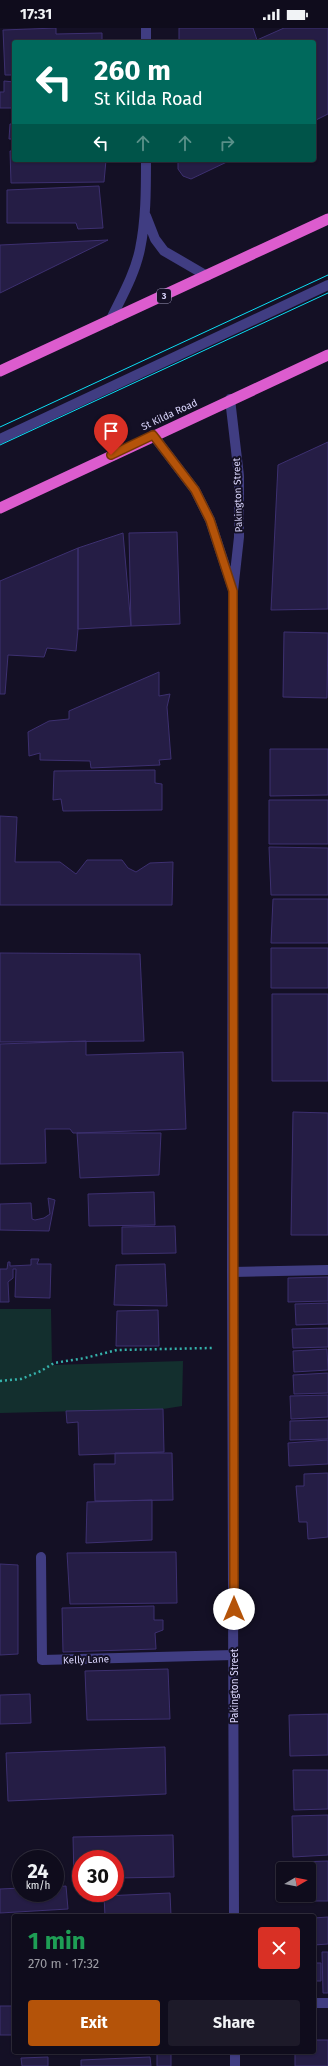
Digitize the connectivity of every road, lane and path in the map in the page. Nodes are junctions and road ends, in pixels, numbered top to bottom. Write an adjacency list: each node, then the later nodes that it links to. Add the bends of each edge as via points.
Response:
1 (146, 28): 2 (street)
2 (146, 40)
3 (146, 162): 4 (street)
4 (146, 214): 6 (street, via 155,238 164,252); 8 (street, via 140,250 132,276)
5 (328, 219): 6 (highway, 3)
6 (207, 276): 8 (highway, 3)
7 (328, 285): 13 (street)
8 (110, 320): 10 (highway, 3)
9 (328, 355): 11 (highway, St Kilda Road)
10 (0, 371)
11 (230, 399): 12 (highway, St Kilda Road); 15 (street, Pakington Street, via 239,476 239,537)
12 (153, 435): 14 (highway, St Kilda Road); 15 (street, Pakington Street, via 195,490 210,520)
13 (0, 440)
14 (0, 508)
15 (233, 591): 17 (street, Pakington Street)
16 (328, 1270): 17 (street)
17 (232, 1272): 18 (street, Pakington Street)
18 (233, 1348): 19 (path, via 117,1350 54,1363 21,1379); 21 (street, Pakington Street)
19 (0, 1381)
20 (41, 1557): 21 (street, Kelly Lane, via 42,1660)
21 (234, 1655): 22 (street, Pakington Street)
22 (234, 1914)
23 (316, 2003): 24 (street)
24 (328, 2003)
25 (235, 2054): 26 (street)
26 (235, 2066)

